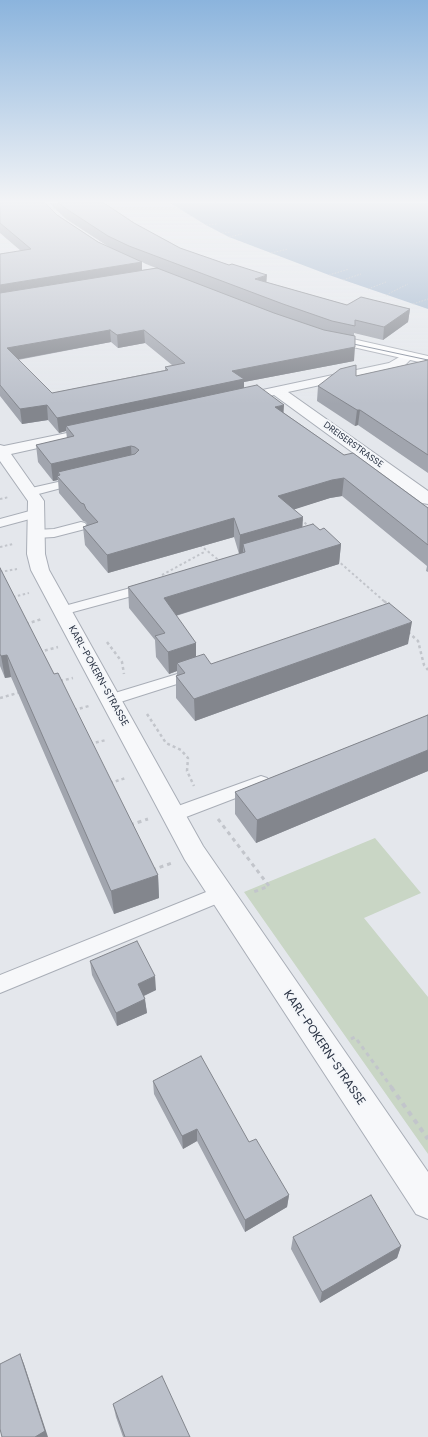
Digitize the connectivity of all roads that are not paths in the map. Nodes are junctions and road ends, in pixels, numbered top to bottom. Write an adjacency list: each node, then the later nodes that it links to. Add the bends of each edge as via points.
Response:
1 (315, 334): 2 (main road)
2 (408, 356): 3 (main road); 4 (street, via 391,366)
3 (428, 360)
4 (277, 391): 5 (street); 10 (street, DREISERSTRASSE)
5 (225, 402)
6 (107, 428): 7 (street)
7 (0, 451): 9 (street, KARL-POKERN-STRASSE)
8 (92, 477): 9 (lane)
9 (31, 492): 11 (street, KARL-POKERN-STRASSE, via 36,501)
10 (428, 499)
11 (37, 513): 12 (lane); 14 (street, KARL-POKERN-STRASSE)
12 (0, 523)
13 (81, 526): 14 (lane, via 54,533)
14 (36, 534): 16 (street, KARL-POKERN-STRASSE, via 36,554)
15 (163, 579): 16 (lane)
16 (52, 615): 18 (street, KARL-POKERN-STRASSE)
17 (212, 667): 18 (lane)
18 (103, 702): 20 (street, KARL-POKERN-STRASSE)
19 (272, 778): 20 (lane)
20 (163, 816): 21 (street, KARL-POKERN-STRASSE, via 194,853)
21 (235, 894): 22 (lane); 23 (street, KARL-POKERN-STRASSE)
22 (0, 984)
23 (428, 1202)

